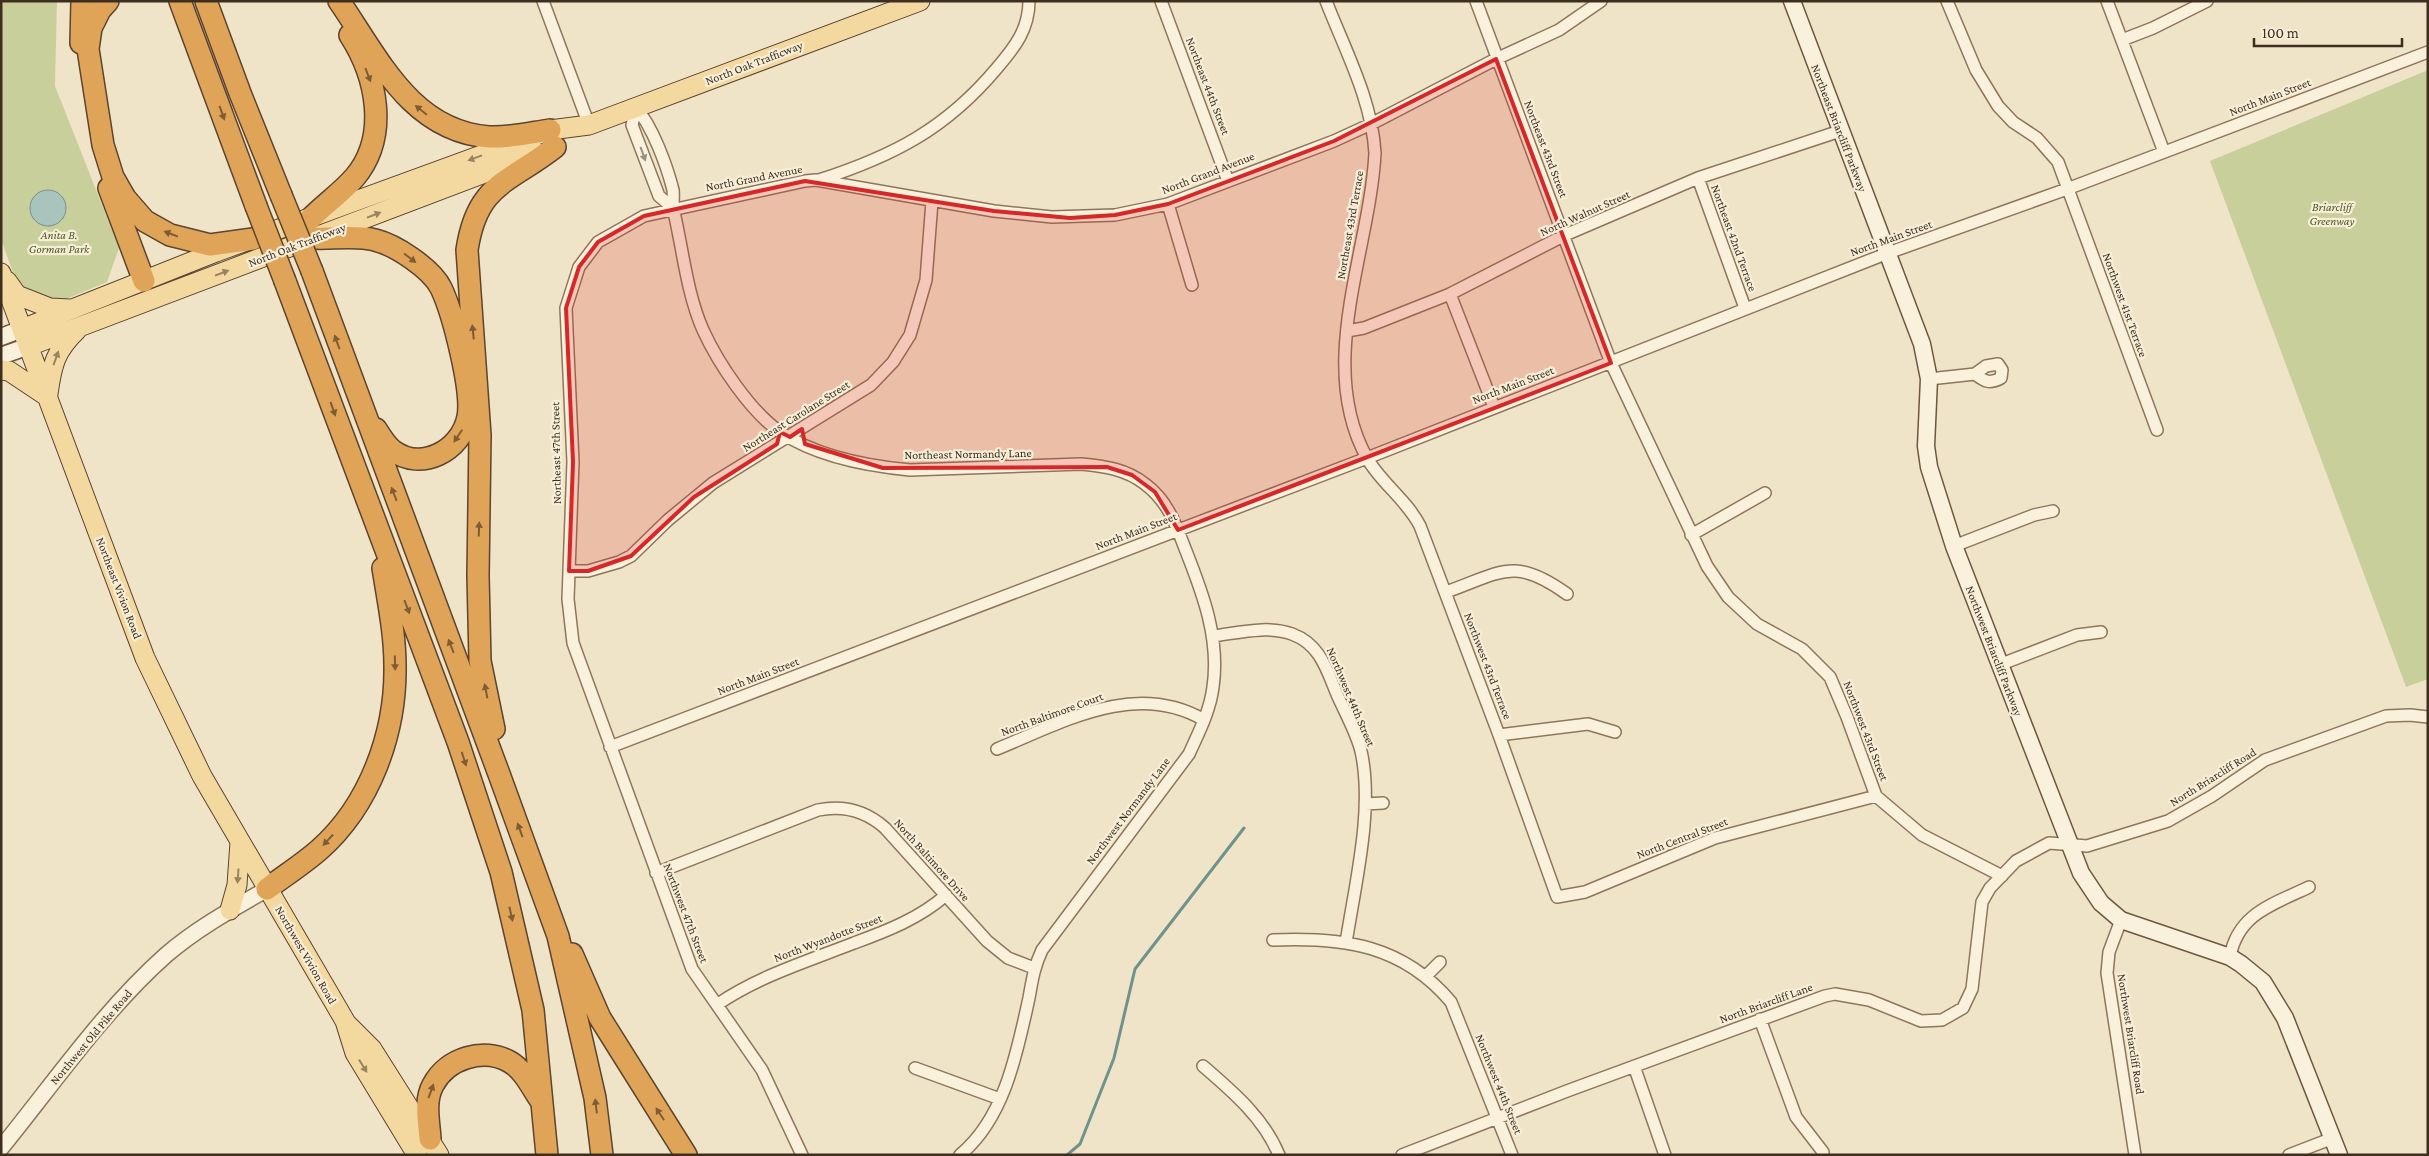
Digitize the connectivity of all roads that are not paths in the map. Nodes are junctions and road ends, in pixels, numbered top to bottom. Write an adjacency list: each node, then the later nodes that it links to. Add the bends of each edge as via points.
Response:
1 (82, 1): 46 (highway, via 82,66 93,137)
2 (108, 1): 42 (highway, one-way to 2, via 210,245 170,235 145,221 125,198 113,177 104,145 88,49 91,28)
3 (162, 1): 23 (highway, via 176,19 190,52)
4 (180, 1): 23 (highway)
5 (206, 1): 24 (highway)
6 (218, 1): 24 (highway, via 234,52)
7 (329, 1): 40 (highway, one-way to 40, via 354,42 372,86 376,109 375,133 370,154)
8 (339, 1): 29 (highway, one-way to 8, via 488,136 454,129 427,116 404,95)
9 (543, 1): 27 (street)
10 (920, 1): 25 (main road, North Oak Trafficway)
11 (1029, 1): 31 (street, via 1029,16 1022,35 969,99 932,130 881,158)
12 (1160, 1): 34 (street, Northeast 44th Street)
13 (1326, 1): 26 (street, Northeast 43rd Terrace)
14 (1476, 1): 22 (street, Northeast 43rd Street)
15 (1601, 1): 22 (street, North Grand Avenue, via 1559,30)
16 (1792, 1): 28 (main road, Northeast Briarcliff Parkway)
17 (1947, 1): 36 (street, Northwest 41st Terrace, via 1983,85 2013,122 2037,138 2058,162)
18 (2107, 1): 20 (street)
19 (2207, 1): 20 (street)
20 (2122, 40): 30 (street)
21 (2428, 52): 30 (street, North Main Street)
22 (1496, 59): 26 (street, North Grand Avenue); 41 (street, Northeast 43rd Street)
23 (209, 77): 72 (highway, one-way to 72, bridge)
24 (240, 93): 61 (highway, one-way to 24, bridge, via 312,271)
25 (636, 108): 27 (main road, North Oak Trafficway); 39 (street, Northeast Normandy Lane, via 648,120 673,189); 39 (street, Northeast Normandy Lane, one-way to 39, via 632,125 659,196)
26 (1371, 124): 34 (street, North Grand Avenue); 52 (street, Northeast 43rd Terrace, via 1374,168)
27 (589, 125): 29 (main road, North Oak Trafficway)
28 (1840, 131): 32 (street, North Walnut Street); 44 (main road, Northeast Briarcliff Parkway)
29 (552, 138): 40 (main road, North Oak Trafficway); 88 (highway, one-way to 29, via 480,661 480,435 467,250 472,226 486,197 515,172 532,165)
30 (2164, 152): 36 (street, North Main Street)
31 (851, 170): 33 (street); 35 (street)
32 (1698, 178): 41 (street, North Walnut Street); 49 (street, Northeast 42nd Terrace)
33 (816, 180): 35 (street, North Grand Avenue); 39 (street, North Grand Avenue)
34 (1228, 181): 38 (street, North Grand Avenue)
35 (852, 187): 37 (street, North Grand Avenue)
36 (2067, 189): 44 (street, North Main Street); 65 (street, Northwest 41st Terrace)
37 (932, 201): 38 (street, North Grand Avenue, via 1070,218 1115,215); 63 (street, Northeast Carolane Street, via 926,280 907,342 871,385)
38 (1168, 204): 47 (street)
39 (673, 208): 64 (street, Northeast Normandy Lane, via 694,305 703,329 728,374); 76 (street, Northeast 47th Street, via 644,216 598,242 579,267 566,308 572,462)
40 (312, 228): 42 (main road, North Oak Trafficway); 51 (main road, North Oak Trafficway, one-way to 40); 61 (highway, one-way to 61, via 374,240 398,250 427,271 441,287 458,339 468,393 468,417 462,433 439,456 408,458 394,451)
41 (1565, 235): 48 (street, North Walnut Street); 56 (street, Northeast 43rd Street)
42 (253, 239): 43 (main road, North Oak Trafficway)
43 (216, 252): 46 (main road, North Oak Trafficway); 54 (main road, via 196,271)
44 (1888, 253): 49 (street, North Main Street); 59 (main road, Northwest Briarcliff Parkway, via 1922,344)
45 (1, 275): 50 (main road, via 17,295 50,308); 54 (main road, Northeast Vivion Road)
46 (144, 281): 50 (main road, North Oak Trafficway)
47 (1192, 285)
48 (1450, 294): 52 (street, North Walnut Street, via 1364,328); 62 (street)
49 (1745, 308): 56 (street, North Main Street)
50 (74, 309): 54 (main road, North Oak Trafficway)
51 (81, 326): 54 (main road, North Oak Trafficway); 60 (main road, one-way to 51, via 58,350)
52 (1346, 331): 69 (street, Northeast 43rd Terrace, via 1346,396)
53 (1, 337): 54 (main road, North Oak Trafficway)
54 (26, 338): 55 (main road, North Oak Trafficway); 60 (main road, Northeast Vivion Road)
55 (1, 356)
56 (1611, 363): 62 (street, North Main Street); 74 (street, Northwest 43rd Street)
57 (1, 370): 60 (main road, via 10,371)
58 (1975, 374): 59 (street)
59 (1929, 379): 75 (main road, Northwest Briarcliff Parkway, via 1926,446 1929,467)
60 (48, 397): 92 (main road, Northeast Vivion Road, via 146,658 202,776)
61 (360, 404): 88 (highway, one-way to 61)
62 (1494, 406): 69 (street, North Main Street)
63 (806, 426): 66 (street, Northeast Carolane Street); 68 (street, via 803,436)
64 (777, 429): 66 (street, Northeast Normandy Lane); 67 (street)
65 (2157, 430)
66 (790, 437): 67 (street, Northeast Carolane Street); 68 (street, Northeast Normandy Lane)
67 (777, 444): 76 (street, Northeast Carolane Street, via 694,497 631,556 597,568)
68 (806, 444): 73 (street, Northeast Normandy Lane, via 883,468 910,470 1081,464 1107,467 1132,475 1155,492 1172,515)
69 (1367, 458): 73 (street, North Main Street); 77 (street, Northwest 43rd Terrace, via 1414,514)
70 (1765, 493): 74 (street)
71 (2052, 512): 75 (street, via 2034,515)
72 (377, 528): 98 (highway, one-way to 98, via 394,636 391,713 385,741 372,777 348,819 319,850); 115 (highway, one-way to 115, via 458,742 501,872 533,1010)
73 (1178, 530): 80 (street, Northwest Normandy Lane, via 1203,595); 86 (street, North Main Street)
74 (1691, 535): 89 (street, Northwest 43rd Street, via 1728,597 1758,624 1802,649 1830,677)
75 (1954, 546): 81 (main road, Northwest Briarcliff Parkway)
76 (569, 571): 86 (street, Northeast 47th Street, via 568,606 573,643)
77 (1446, 592): 78 (street, via 1511,570 1531,572); 85 (street, Northwest 43rd Terrace)
78 (1568, 594)
79 (2101, 632): 81 (street, via 2077,635)
80 (1213, 636): 83 (street, Northwest Normandy Lane, via 1213,687); 91 (street, Northwest 44th Street, via 1273,630 1294,635 1318,651 1360,749)
81 (1999, 666): 93 (main road, Northwest Briarcliff Parkway)
82 (2428, 717): 93 (street, North Briarcliff Road, via 2386,716 2281,753 2249,769 2212,796 2168,821 2087,846)
83 (1204, 720): 87 (street, North Baltimore Court, via 1176,708 1136,702 1109,707); 107 (street, Northwest Normandy Lane, via 1189,754 1076,902 1042,950)
84 (1615, 732): 85 (street, via 1588,724)
85 (1500, 735): 100 (street, Northwest 43rd Terrace)
86 (610, 747): 94 (street, Northwest 47th Street)
87 (997, 749)
88 (500, 774): 95 (highway, one-way to 88)
89 (1876, 796): 96 (street, Northwest 43rd Street, via 1922,835); 100 (street, North Central Street, via 1715,838 1585,892)
90 (1383, 803): 91 (street)
91 (1365, 804): 104 (street, Northwest 44th Street)
92 (240, 842): 98 (main road, Northeast Vivion Road); 101 (main road, one-way to 101, via 237,885)
93 (2069, 845): 96 (street, North Briarcliff Lane, via 2049,844 2016,861); 102 (main road, Northwest Briarcliff Parkway, via 2101,903)
94 (656, 873): 99 (street, North Baltimore Drive, via 811,813 847,809 868,815 880,823); 109 (street, Northwest 47th Street, via 692,969)
95 (536, 876): 122 (highway, one-way to 95, via 595,1098 558,936); 123 (highway, one-way to 95, via 600,1018)
96 (2002, 876): 110 (street, North Briarcliff Lane, via 1990,888 1980,909 1972,989 1963,1008 1942,1020 1921,1022 1869,1000 1835,994)
97 (2309, 887): 105 (street, via 2254,914 2237,935)
98 (267, 889): 101 (street, Northwest Old Pike Road); 119 (main road, Northwest Vivion Road, via 344,1021 372,1048)
99 (946, 894): 107 (street, North Baltimore Drive, via 997,950); 109 (street, North Wyandotte Street, via 929,909 888,930 765,977)
100 (1558, 897)
101 (230, 910): 118 (street, Northwest Old Pike Road, via 166,955 122,996)
102 (2121, 920): 105 (main road, Northwest Briarcliff Parkway); 130 (street, Northwest Briarcliff Road, via 2108,952 2107,972)
103 (1273, 940): 104 (street, Northwest 44th Street)
104 (1346, 943): 108 (street, Northwest 44th Street, via 1386,953)
105 (2230, 957): 117 (main road, Northwest Briarcliff Parkway, via 2263,982 2285,1018)
106 (1440, 962): 108 (street)
107 (1034, 968): 114 (street, Northwest Normandy Lane, via 1014,1058)
108 (1426, 976): 116 (street, Northwest 44th Street, via 1452,1002)
109 (718, 1004): 124 (street, Northwest 47th Street, via 762,1070)
110 (1760, 1019): 112 (street, North Briarcliff Lane); 120 (street, via 1796,1117)
111 (1203, 1066): 126 (street, via 1236,1094 1266,1131)
112 (1634, 1066): 116 (street, North Briarcliff Lane); 129 (street)
113 (915, 1068): 114 (street)
114 (1000, 1099): 125 (street, Northwest Normandy Lane, via 983,1132)
115 (543, 1105): 119 (highway, one-way to 115, via 428,1102 432,1086 451,1065 464,1059 478,1055 494,1056 511,1062 524,1075); 121 (highway)
116 (1498, 1118): 127 (street, North Briarcliff Lane); 128 (street, Northwest 44th Street)
117 (2333, 1138): 131 (street); 132 (main road, Northwest Briarcliff Parkway)
118 (1, 1148)
119 (429, 1150)
120 (1823, 1152)
121 (547, 1155)
122 (602, 1155)
123 (686, 1155)
124 (802, 1155)
125 (960, 1155)
126 (1279, 1155)
127 (1402, 1155)
128 (1512, 1155)
129 (1665, 1155)
130 (2135, 1155)
131 (2289, 1155)
132 (2339, 1155)

